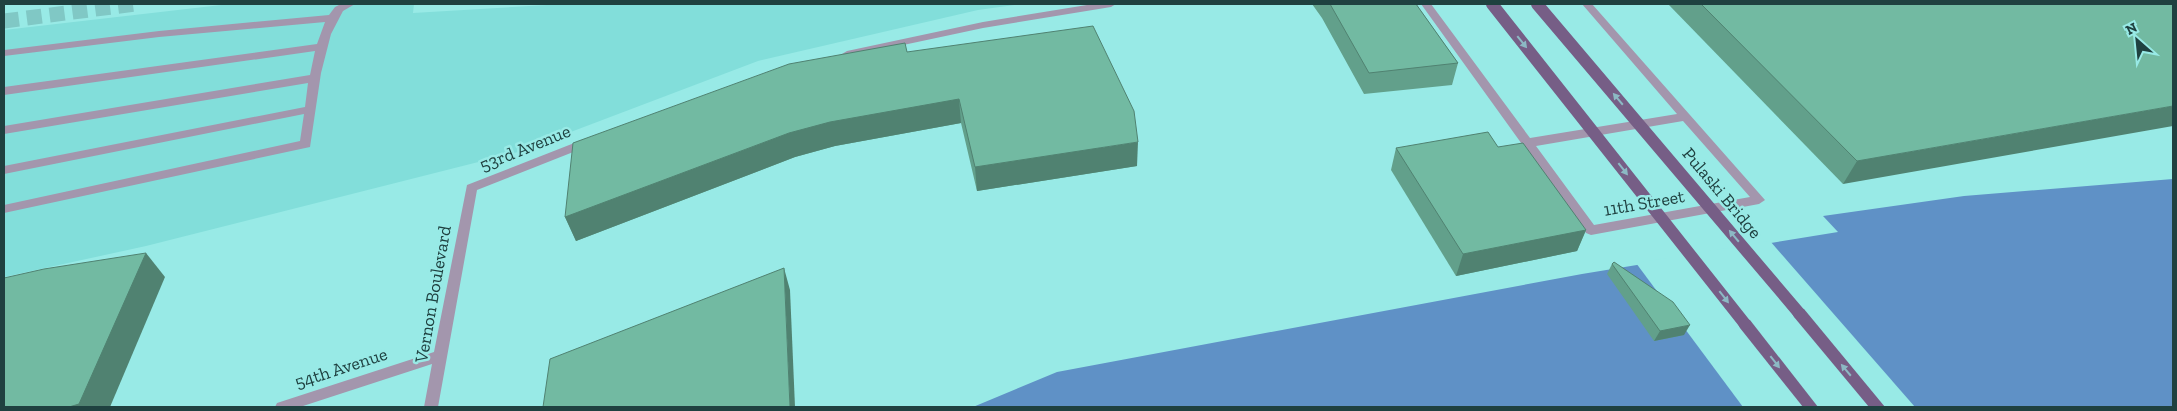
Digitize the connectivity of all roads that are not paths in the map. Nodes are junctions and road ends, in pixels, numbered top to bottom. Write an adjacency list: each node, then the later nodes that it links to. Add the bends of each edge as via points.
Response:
1 (350, 4): 7 (street, via 339,9)
2 (1111, 4): 10 (street, via 983,25)
3 (1426, 4): 17 (street, 11th Street)
4 (1492, 4): 24 (main road, one-way to 24, bridge)
5 (1537, 4): 25 (main road, Pulaski Bridge, one-way to 5, bridge)
6 (1587, 4): 14 (street, 11th Street)
7 (334, 18): 8 (street); 9 (street, via 159,34)
8 (322, 47): 11 (street); 12 (street)
9 (4, 53)
10 (838, 56)
11 (315, 78): 13 (street); 15 (street)
12 (4, 91)
13 (311, 109): 18 (street); 20 (street, via 306,144)
14 (1685, 117): 17 (street); 17 (street, 11th Street, via 1759,200 1591,230)
15 (4, 130)
16 (598, 138): 19 (street, 53rd Avenue)
17 (1527, 143)
18 (4, 170)
19 (471, 188): 21 (street, Vernon Boulevard)
20 (4, 209)
21 (441, 355): 22 (street, 54th Avenue); 23 (street, Vernon Boulevard)
22 (282, 407)
23 (431, 407)
24 (1811, 407)
25 (1878, 407)

